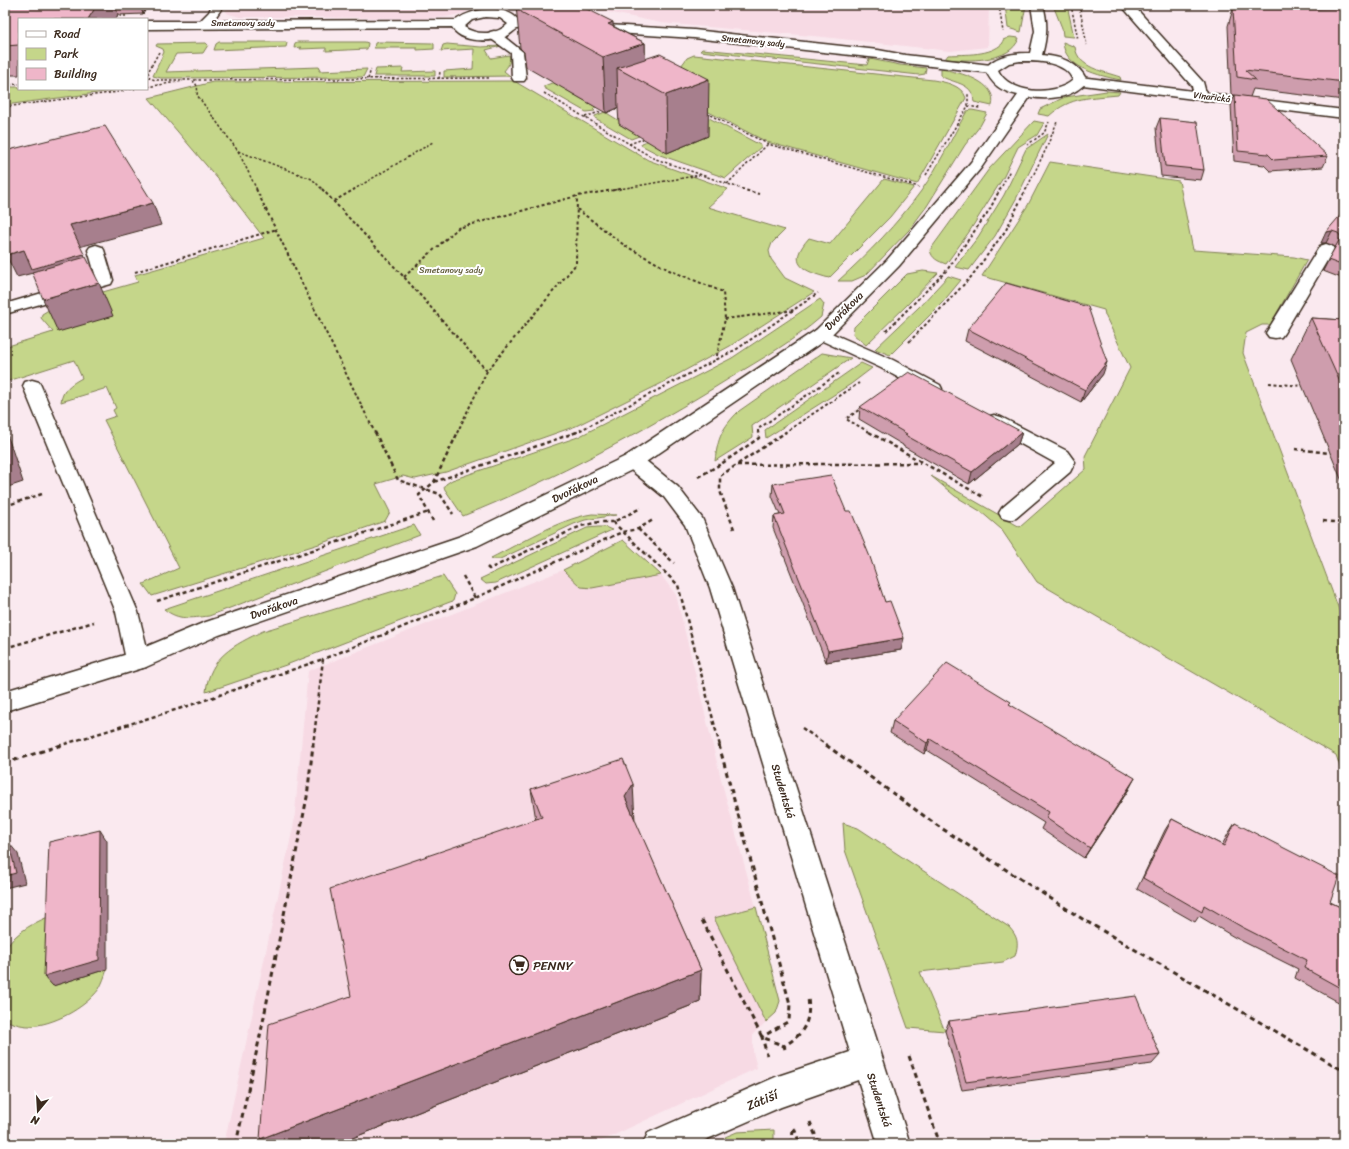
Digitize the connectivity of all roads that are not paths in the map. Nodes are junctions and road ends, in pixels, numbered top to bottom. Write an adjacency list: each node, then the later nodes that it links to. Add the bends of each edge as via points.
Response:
1 (218, 5): 5 (street)
2 (1037, 5): 12 (street, via 1041,38)
3 (1127, 5): 17 (street, via 1198,85)
4 (499, 9): 6 (street, Smetanovy sady, via 472,16); 8 (street, Smetanovy sady, via 512,19)
5 (204, 24): 6 (street, Smetanovy sady); 7 (street, Smetanovy sady)
6 (459, 24): 11 (street, via 458,28 468,34)
7 (148, 25)
8 (514, 25): 9 (street); 11 (street, via 508,31)
9 (557, 26)
10 (578, 27): 13 (street, Smetanovy sady, via 694,34)
11 (494, 35): 14 (street, via 517,52)
12 (1035, 57): 13 (street, via 1006,59 996,63); 15 (street, via 1050,59 1073,69 1079,75)
13 (991, 69): 16 (street, via 992,76 999,83)
14 (519, 78)
15 (1080, 81): 16 (street, via 1076,87 1056,94); 17 (street, Vinařická)
16 (1026, 93): 23 (street, Dvořákova, via 966,178 893,263)
17 (1200, 95): 18 (street, Vinařická)
18 (1344, 114)
19 (1326, 249): 22 (street)
20 (96, 250): 21 (street, via 106,280)
21 (5, 309)
22 (1275, 333)
23 (822, 334): 25 (street, via 887,364); 27 (street, Dvořákova)
24 (32, 386): 29 (street, via 127,612)
25 (949, 397)
26 (977, 412): 28 (street, via 1060,456 1065,462 1063,467)
27 (633, 461): 29 (street, Dvořákova, via 469,540 211,629); 31 (street, Studentská, via 671,492 695,523 721,588)
28 (1009, 512)
29 (138, 660): 30 (street, Dvořákova)
30 (5, 701)
31 (867, 1062): 32 (street, Zátiší, via 788,1089); 33 (street, Studentská)
32 (659, 1144)
33 (894, 1144)

